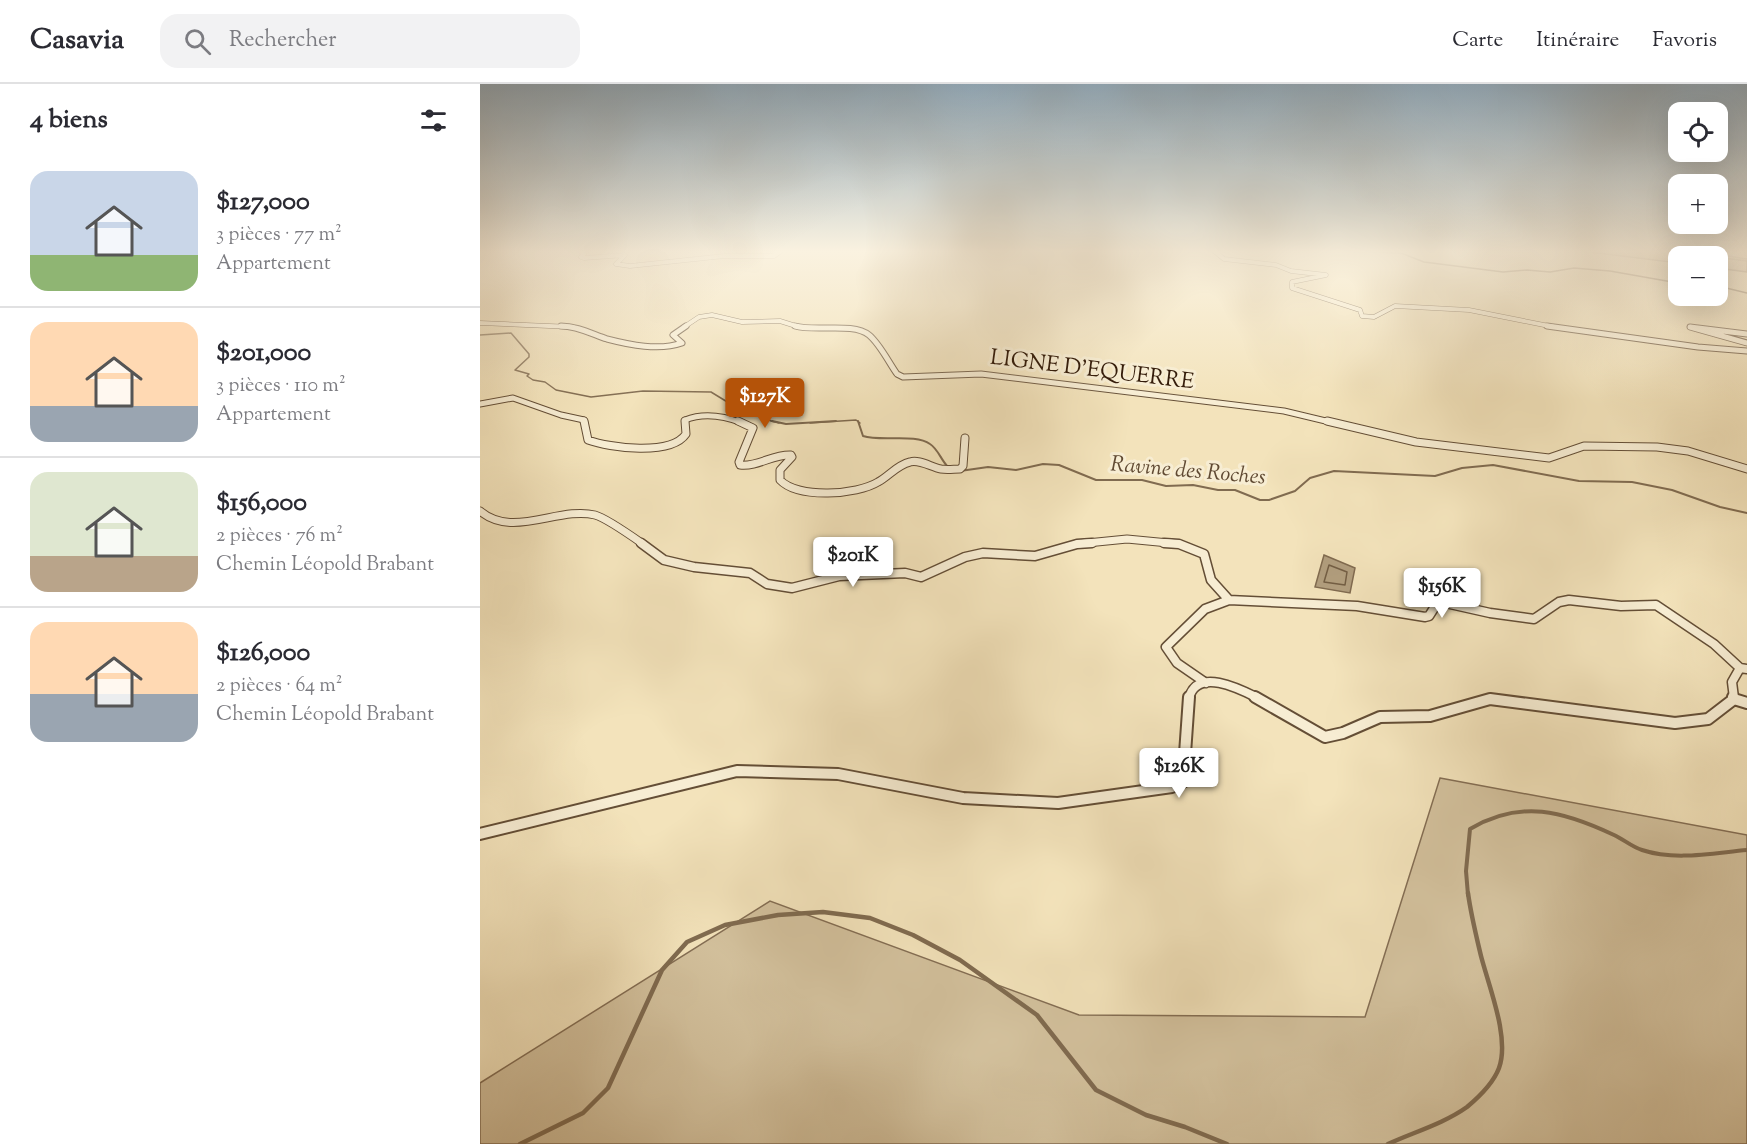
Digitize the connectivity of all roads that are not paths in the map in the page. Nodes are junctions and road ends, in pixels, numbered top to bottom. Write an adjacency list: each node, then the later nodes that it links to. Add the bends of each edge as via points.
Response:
1 (1331, 300): 5 (street, via 1360,310 1367,318 1395,306 1469,310 1558,328)
2 (480, 323): 8 (street, LIGNE D'EQUERRE, via 569,327 608,339 662,348 682,343 673,335 704,315 742,322 780,321 805,329 843,328 865,332 897,374 903,376 981,374 1140,392 1284,411 1416,442 1549,458 1584,446 1657,447 1688,451)
3 (1747, 334): 4 (street, via 1690,327)
4 (1747, 343)
5 (1747, 351)
6 (480, 404): 7 (street, via 522,400 561,416 584,420 588,440 614,447 670,446 684,438 684,420 694,416 742,422 753,428 753,434 740,465 791,455 778,476 782,484 801,493 874,485 913,461 942,470 960,469 967,446)
7 (965, 438)
8 (1747, 469)
9 (480, 511): 10 (street, via 515,523 595,515 664,560 750,573 766,584 792,588 839,576 905,573 921,577 983,553 1035,556 1077,544 1162,540 1204,554 1211,580)
10 (1229, 600): 11 (street, via 1357,606 1425,617 1441,602 1534,619 1559,602 1569,600 1621,606 1656,605); 12 (street, via 1205,609 1166,647 1177,661)
11 (1744, 668): 13 (street, via 1735,673 1730,685)
12 (1206, 683): 13 (street, via 1228,683 1325,737 1380,717 1430,716 1490,699 1675,723 1708,719); 15 (street, via 1189,695 1183,782 1172,787 1058,804 963,798 838,774 737,771)
13 (1734, 699): 14 (street)
14 (1747, 703)
15 (480, 834)

